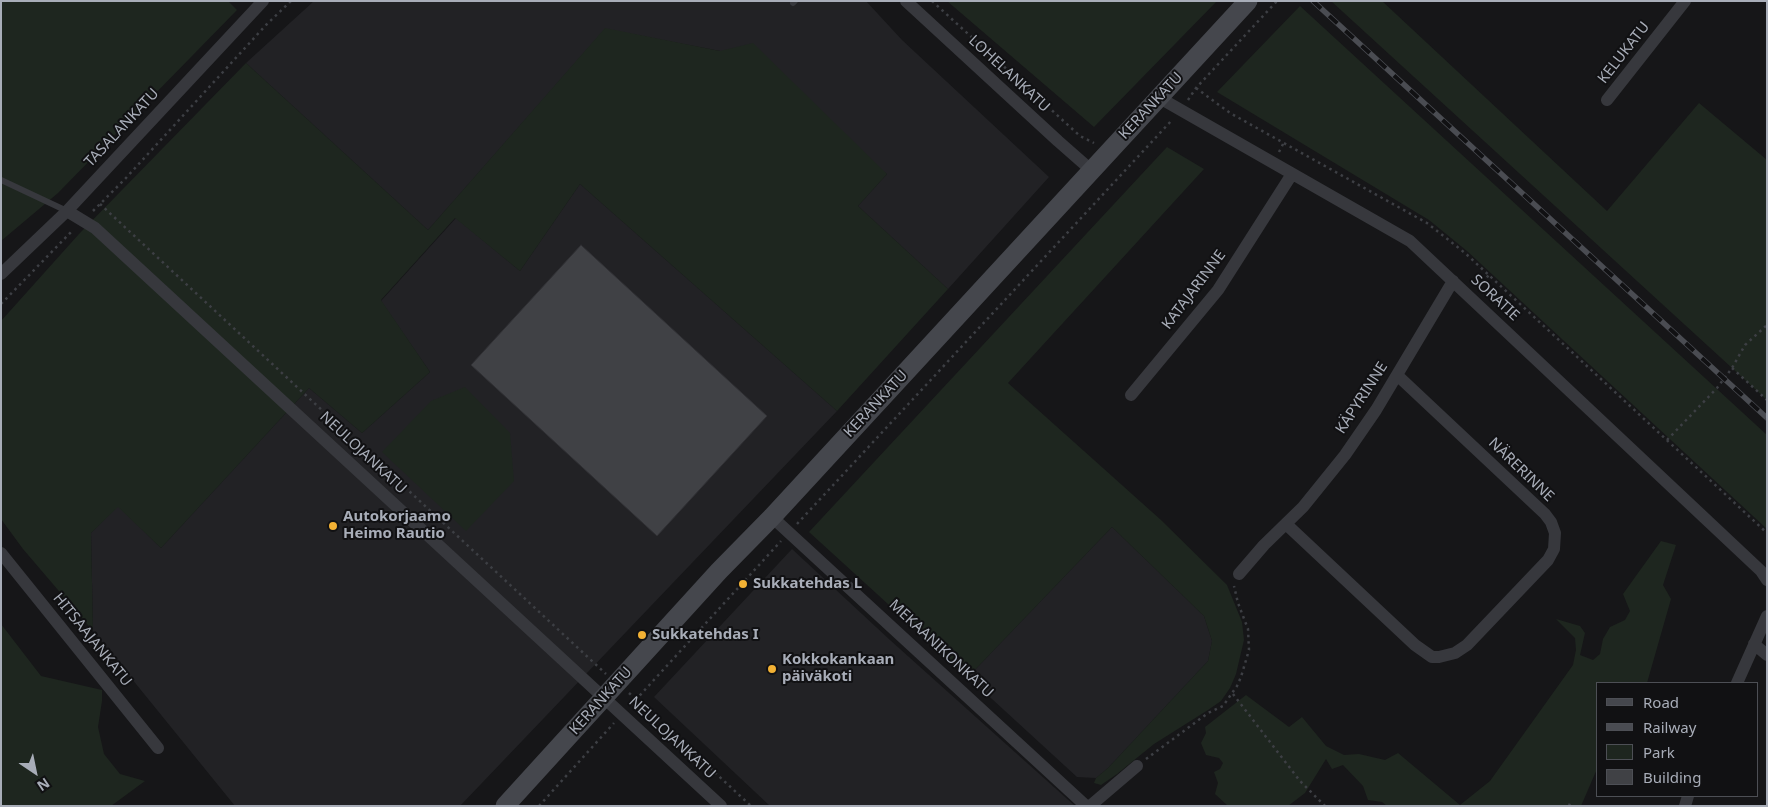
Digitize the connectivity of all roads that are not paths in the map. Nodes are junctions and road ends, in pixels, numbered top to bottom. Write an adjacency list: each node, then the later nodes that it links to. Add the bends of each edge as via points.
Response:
1 (263, 1): 10 (street, TASALANKATU)
2 (906, 1): 7 (street, LOHELANKATU)
3 (1248, 1): 5 (street, KERANKATU)
4 (1685, 1): 6 (street, KELUKATU)
5 (1158, 97): 7 (street, KERANKATU); 8 (street, SORATIE)
6 (1607, 100)
7 (1091, 170): 15 (street, KERANKATU)
8 (1292, 174): 12 (street, SORATIE, via 1410,241); 14 (street, KATAJARINNE, via 1218,290)
9 (1, 180): 10 (lane)
10 (67, 211): 11 (street, TASALANKATU); 24 (street, NEULOJANKATU, via 95,228)
11 (1, 274)
12 (1453, 281): 13 (street, KÄPYRINNE); 19 (street, SORATIE)
13 (1397, 375): 16 (street, KÄPYRINNE, via 1345,455); 16 (street, NÄRERINNE, via 1545,514 1555,533 1554,549 1548,560 1467,645 1455,653 1432,657 1415,645)
14 (1131, 395)
15 (772, 517): 24 (street, KERANKATU); 29 (street, MEKAANIKONKATU)
16 (1286, 524): 18 (street, KÄPYRINNE)
17 (1, 553): 25 (street, HITSAAJANKATU)
18 (1238, 574)
19 (1767, 580)
20 (1767, 616): 21 (street)
21 (1754, 644): 22 (street); 23 (street)
22 (1767, 655)
23 (1737, 682)
24 (610, 691): 27 (street, KERANKATU); 28 (street, NEULOJANKATU, via 622,714)
25 (158, 748)
26 (1137, 766): 29 (street)
27 (505, 806)
28 (721, 806)
29 (1088, 806)

